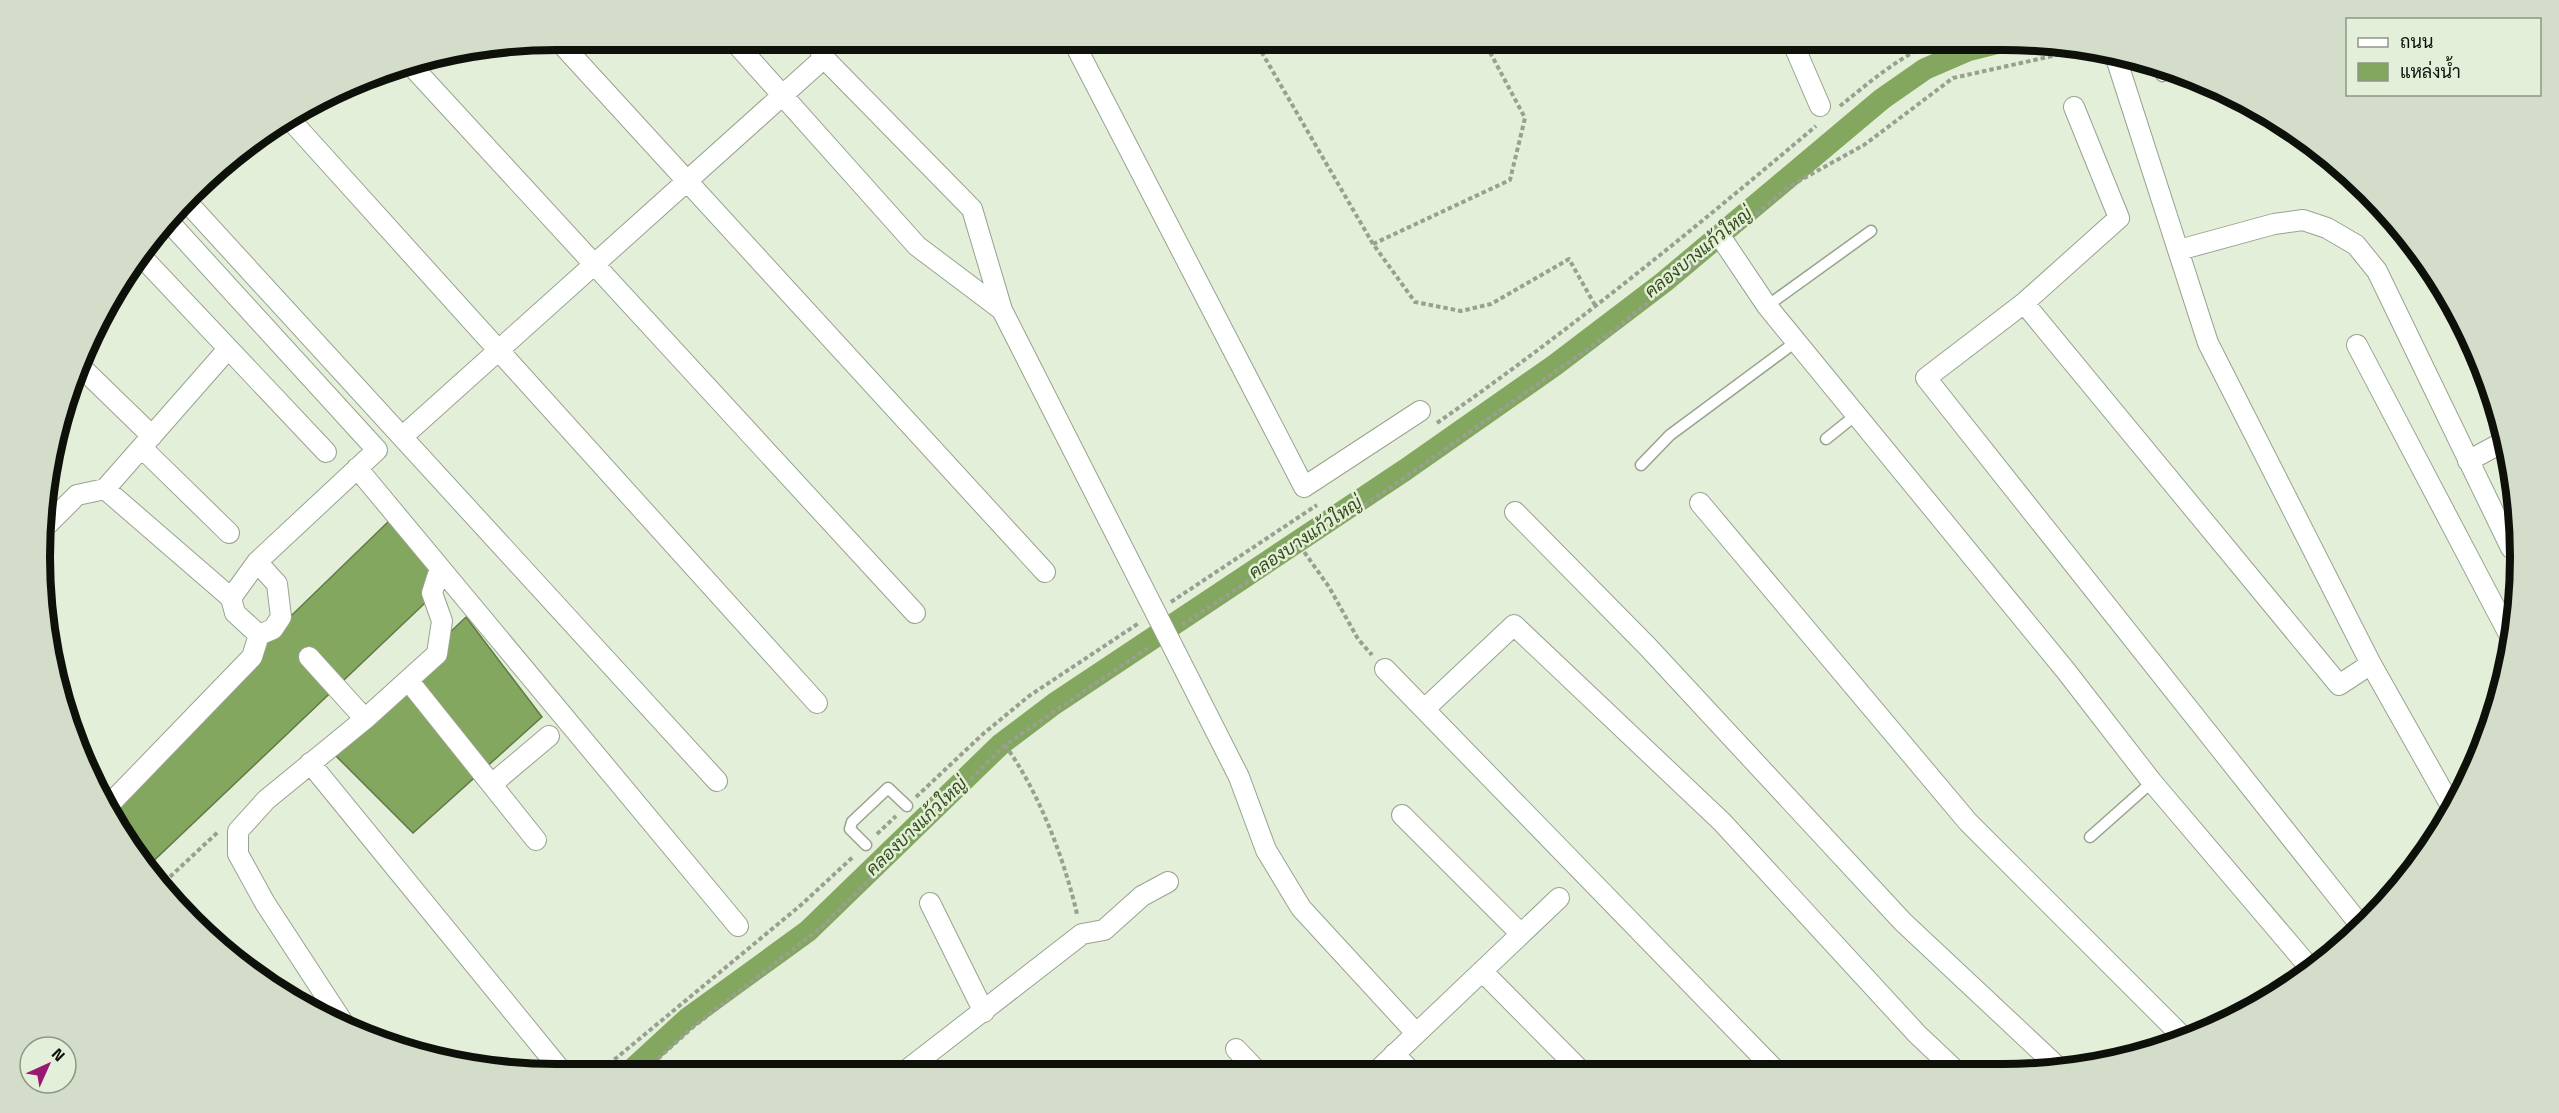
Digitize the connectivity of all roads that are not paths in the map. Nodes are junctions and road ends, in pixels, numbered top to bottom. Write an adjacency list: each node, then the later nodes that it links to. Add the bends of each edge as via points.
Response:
1 (567, 50): 13 (street)
2 (742, 50): 9 (street)
3 (820, 50): 6 (street)
4 (1078, 50): 29 (street, via 1304,487)
5 (1796, 50): 11 (street)
6 (824, 58): 9 (street); 23 (street, via 972,209)
7 (2118, 63): 18 (street)
8 (415, 70): 20 (street)
9 (783, 94): 13 (street); 23 (street, via 917,246)
10 (2074, 107): 21 (street, via 2119,218)
11 (1825, 114)
12 (293, 123): 27 (street)
13 (686, 182): 20 (street); 47 (street)
14 (191, 206): 31 (street)
15 (172, 225): 38 (street, via 377,450)
16 (1871, 231): 22 (lane)
17 (1724, 242): 22 (street)
18 (2179, 250): 36 (street, via 2303,220 2327,228 2356,245 2377,272); 53 (street, via 2208,343)
19 (145, 260): 26 (street)
20 (594, 265): 27 (street); 49 (street)
21 (2024, 303): 53 (street, via 2339,685); 74 (street, via 1926,378)
22 (1767, 306): 24 (street)
23 (1002, 310): 82 (street, via 1239,777 1266,850 1301,908)
24 (1797, 341): 30 (street); 37 (lane, via 1670,435)
25 (2357, 345): 50 (street)
26 (228, 349): 33 (street); 35 (street)
27 (499, 350): 31 (street); 56 (street)
28 (85, 371): 33 (street)
29 (1420, 411)
30 (1856, 415): 32 (lane); 62 (street, via 2066,670)
31 (402, 437): 61 (street)
32 (1826, 438)
33 (147, 442): 39 (street); 43 (street)
34 (2497, 446): 36 (street)
35 (326, 452)
36 (2468, 462): 44 (street)
37 (1641, 465)
38 (357, 468): 45 (street); 46 (street)
39 (105, 489): 42 (street, via 77,495); 48 (street)
40 (1700, 503): 81 (street, via 1968,822)
41 (1515, 512): 85 (street, via 1648,647 1903,922)
42 (51, 521)
43 (229, 533)
44 (2509, 545)
45 (257, 562): 48 (street); 51 (street, via 277,584 281,617 273,629)
46 (440, 568): 55 (street, via 432,592 442,621 437,654); 75 (street)
47 (1045, 572)
48 (231, 598): 51 (street, via 235,613)
49 (915, 613)
50 (2505, 626)
51 (259, 635): 65 (street, via 252,657)
52 (309, 657): 58 (street)
53 (2371, 664): 64 (street)
54 (1385, 669): 92 (street)
55 (408, 680): 58 (street); 63 (street)
56 (817, 703)
57 (1431, 703): 93 (street, via 1514,625 1722,822)
58 (365, 718): 60 (street)
59 (549, 736): 63 (street)
60 (310, 763): 80 (street, via 266,800 238,831 238,854); 86 (street)
61 (717, 782)
62 (2152, 782): 68 (lane); 77 (street)
63 (492, 784): 69 (street)
64 (2447, 800)
65 (112, 801)
66 (907, 806): 70 (lane, via 888,789 852,822 850,829)
67 (1402, 815): 76 (street)
68 (2090, 837)
69 (536, 840)
70 (866, 845)
71 (1168, 882): 79 (street, via 1142,896 1104,930 1082,934)
72 (1559, 898): 76 (street)
73 (930, 903): 79 (street)
74 (2356, 920)
75 (738, 926)
76 (1521, 934): 78 (street)
77 (2306, 963)
78 (1482, 971): 82 (street); 91 (street)
79 (984, 1012): 87 (street)
80 (337, 1013)
81 (2178, 1032)
82 (1416, 1033): 84 (street)
83 (1236, 1049): 88 (street)
84 (1394, 1054): 89 (street); 90 (street)
85 (2051, 1061)
86 (556, 1064)
87 (915, 1064)
88 (1250, 1064)
89 (1384, 1064)
90 (1404, 1064)
91 (1574, 1064)
92 (1769, 1064)
93 (1949, 1064)

